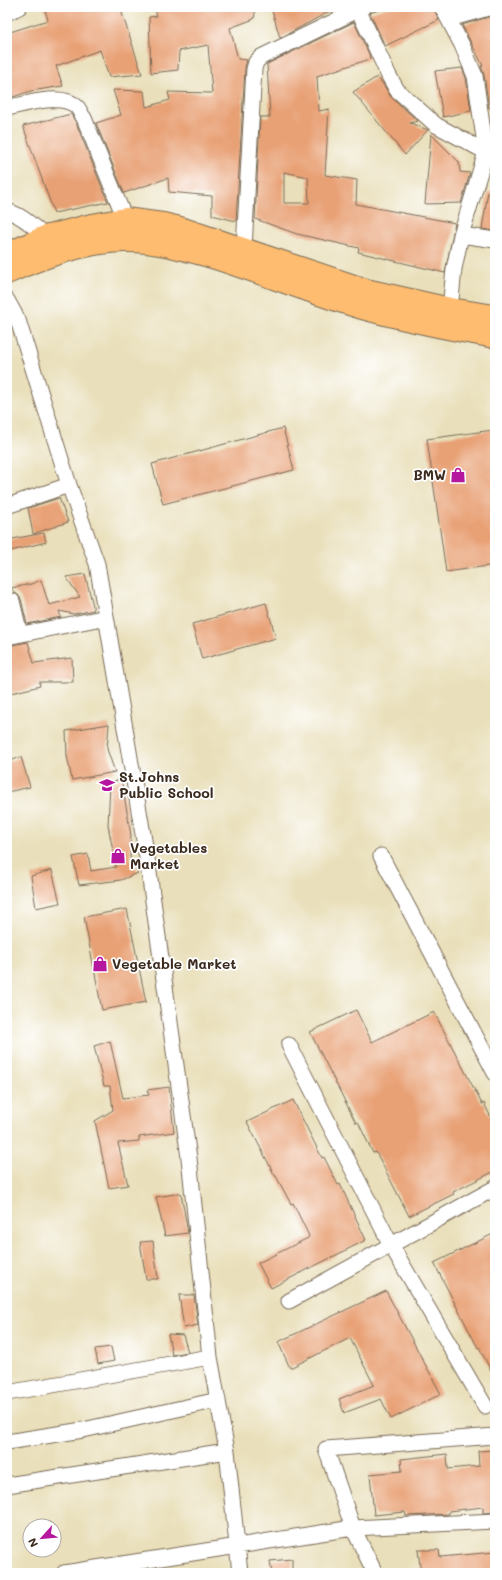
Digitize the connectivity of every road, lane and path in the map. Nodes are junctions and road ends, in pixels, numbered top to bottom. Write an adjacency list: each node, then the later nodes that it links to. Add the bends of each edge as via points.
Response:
1 (19, 7): 4 (street)
2 (492, 7): 5 (street)
3 (360, 8): 7 (street, via 397,90 436,125); 13 (street, via 261,57 256,62)
4 (7, 13)
5 (445, 13): 7 (street, via 475,76)
6 (7, 108): 9 (street, via 48,100 64,100 76,106 84,118)
7 (490, 152): 10 (street)
8 (7, 211): 12 (street, via 15,213)
9 (125, 219): 12 (main road, via 92,225); 13 (main road, via 180,228)
10 (461, 235): 11 (street); 17 (street)
11 (495, 240)
12 (49, 246): 14 (main road); 15 (main road, via 31,262); 19 (main road, via 95,245 123,241 153,242 242,266 361,308 447,329)
13 (244, 248): 17 (main road, via 366,290)
14 (7, 254)
15 (7, 273)
16 (7, 300): 20 (street, via 18,320)
17 (450, 309): 18 (main road)
18 (495, 316)
19 (495, 337)
20 (69, 485): 21 (street); 23 (street, via 97,564)
21 (7, 506)
22 (12, 602): 24 (street)
23 (107, 622): 24 (street, via 97,620); 31 (street, via 147,858 189,1158)
24 (13, 636)
25 (381, 856): 27 (street)
26 (288, 1045): 29 (street)
27 (495, 1073)
28 (495, 1188): 29 (street)
29 (391, 1245): 30 (street); 34 (street)
30 (289, 1301)
31 (210, 1357): 32 (street); 33 (street)
32 (7, 1393)
33 (218, 1400): 36 (street, via 83,1430); 37 (street)
34 (485, 1406)
35 (495, 1436): 40 (street, via 326,1449)
36 (7, 1442)
37 (227, 1451): 38 (street); 41 (street)
38 (7, 1485)
39 (495, 1520): 40 (street)
40 (354, 1528): 41 (street); 44 (street)
41 (237, 1547): 42 (street); 43 (street)
42 (64, 1573)
43 (240, 1573)
44 (375, 1573)

